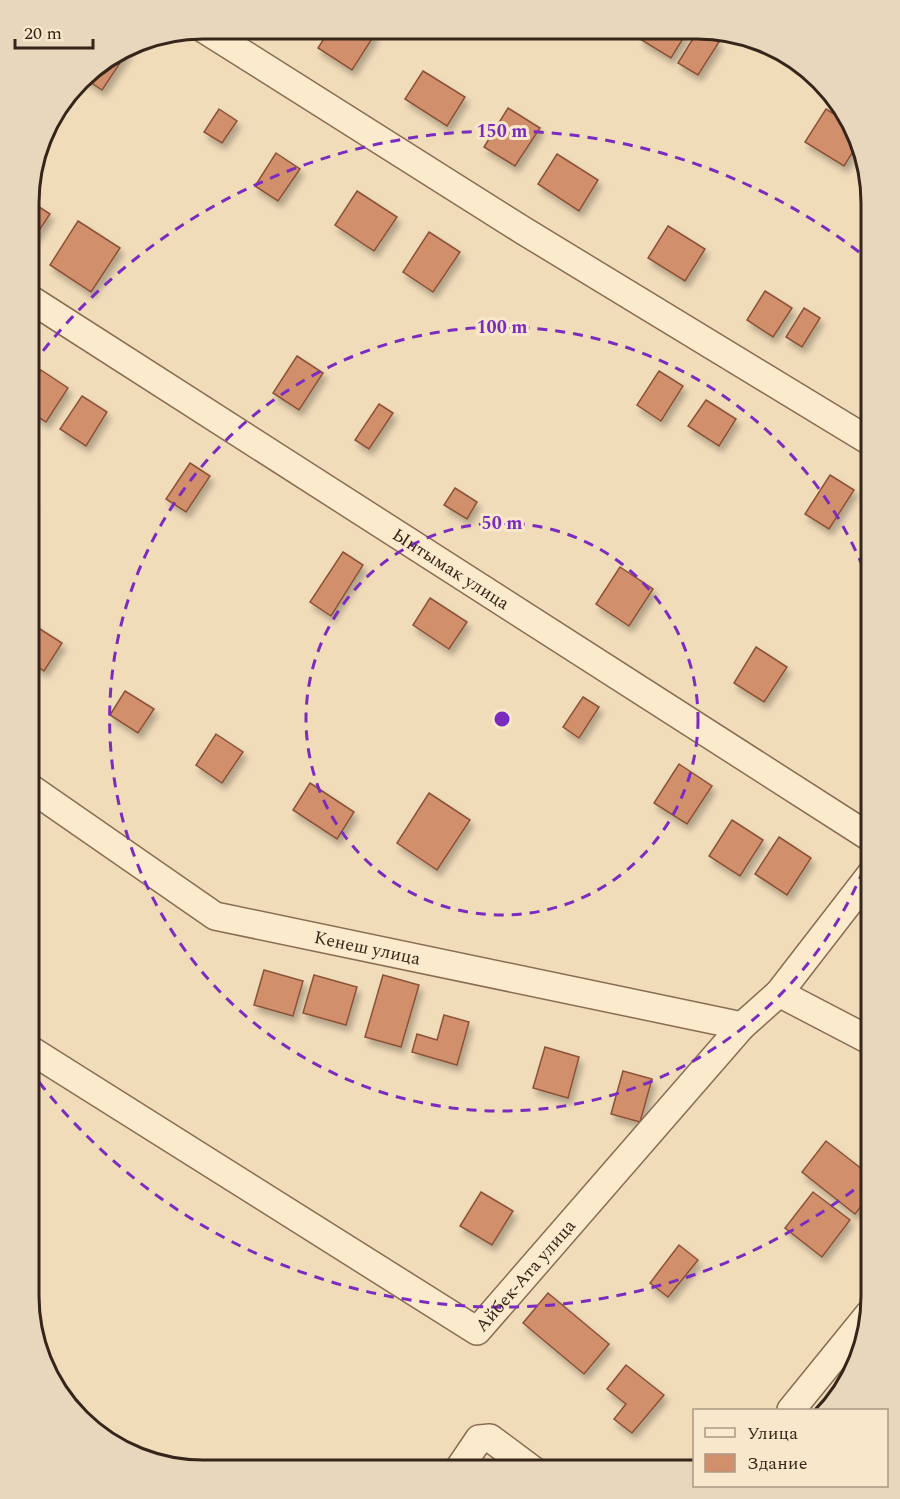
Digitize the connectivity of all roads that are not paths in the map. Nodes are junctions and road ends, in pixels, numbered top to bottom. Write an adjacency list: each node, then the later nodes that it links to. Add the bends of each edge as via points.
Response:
1 (221, 39): 3 (street, via 524,231)
2 (39, 305): 5 (street, Ынтымак улица)
3 (861, 436)
4 (39, 794): 8 (street, Кенеш улица, via 215,916)
5 (861, 832)
6 (861, 887): 7 (street, Айбек-Ата улица)
7 (779, 993): 8 (street, Айбек-Ата улица); 9 (street)
8 (742, 1026): 10 (street, Айбек-Ата улица, via 477,1331)
9 (861, 1036)
10 (39, 1055)
11 (858, 1327): 12 (street)
12 (792, 1409)
13 (465, 1460): 14 (street, via 483,1437)
14 (520, 1460)

